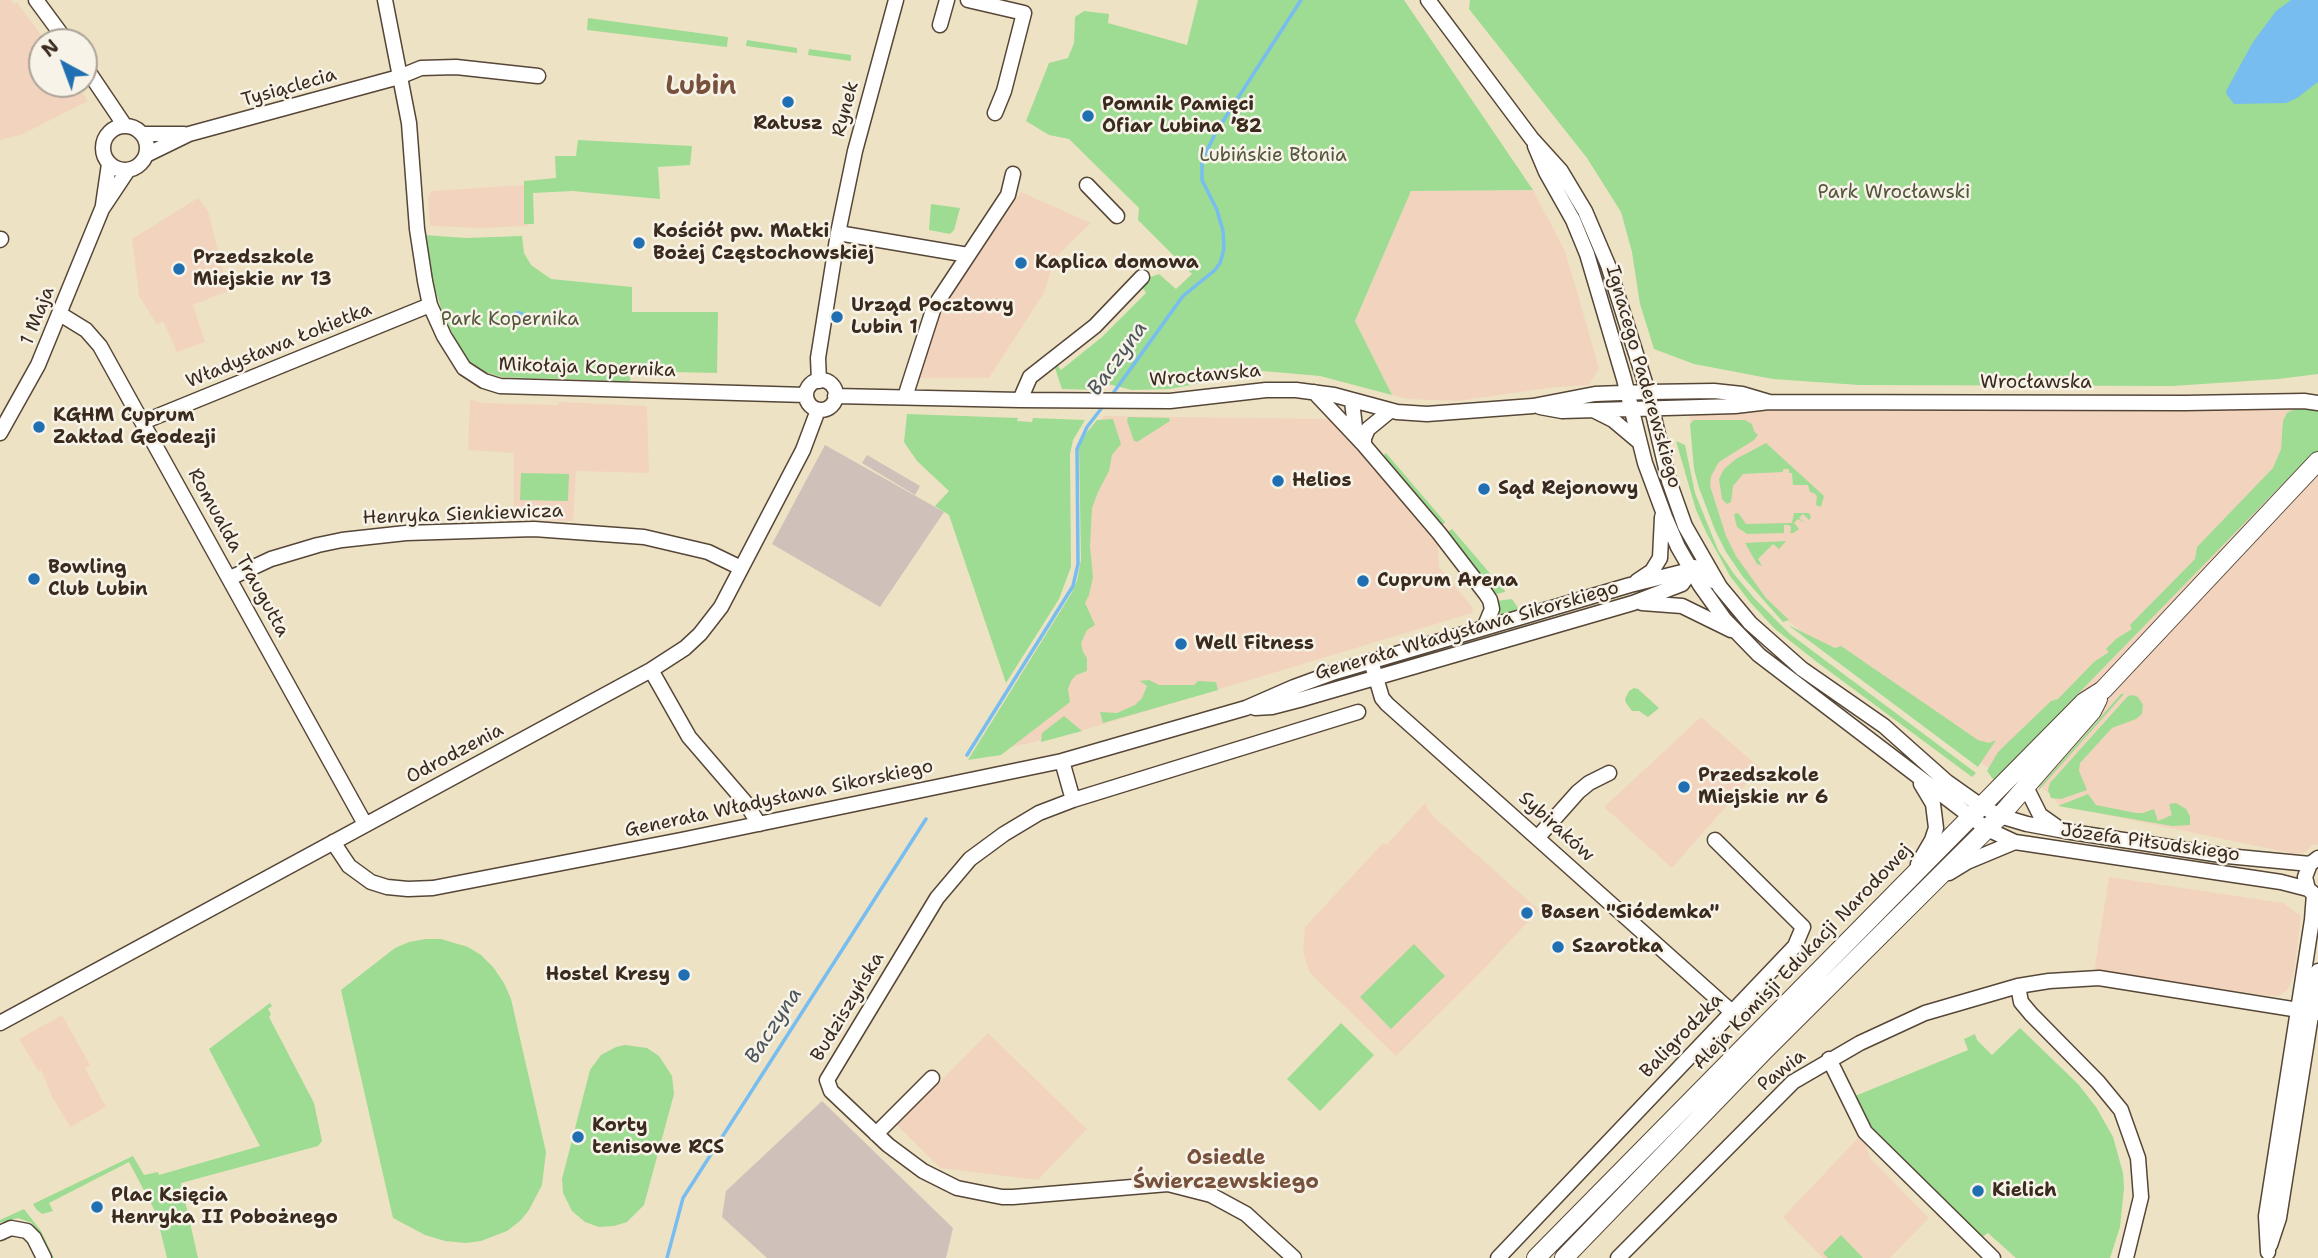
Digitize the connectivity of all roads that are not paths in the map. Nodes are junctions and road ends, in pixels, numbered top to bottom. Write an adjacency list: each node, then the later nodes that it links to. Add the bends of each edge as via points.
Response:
1 (36, 0): 8 (street)
2 (385, 0): 10 (street, Mikołaja Kopernika)
3 (896, 0): 25 (street, Rynek)
4 (947, 0): 7 (street)
5 (968, 0): 12 (street, via 1024,13)
6 (1428, 0): 17 (street, Ignacego Paderewskiego)
7 (940, 25)
8 (57, 28)
9 (538, 76): 10 (street, Tysiąclecia, via 456,67 421,68)
10 (399, 77): 16 (street, Tysiąclecia); 28 (street, Mikołaja Kopernika, via 409,122 417,229)
11 (99, 88): 13 (street); 14 (street)
12 (995, 113)
13 (125, 126): 14 (street); 15 (street)
14 (109, 132): 19 (street, via 103,145)
15 (142, 134): 16 (street); 18 (street)
16 (188, 134): 18 (street)
17 (1532, 139): 32 (street, Ignacego Paderewskiego, via 1561,171 1592,225); 33 (street, Ignacego Paderewskiego, via 1587,254)
18 (146, 155): 20 (street)
19 (109, 164): 20 (street); 23 (street)
20 (128, 170): 23 (street)
21 (1013, 174): 26 (street, via 1007,195)
22 (1087, 185): 24 (street)
23 (102, 209): 29 (street, 1 Maja)
24 (1117, 216)
25 (838, 233): 26 (street); 30 (street, via 818,358)
26 (968, 256): 37 (street, via 934,307)
27 (1142, 277): 38 (street, via 1095,326 1030,377)
28 (430, 305): 34 (street, Mikołaja Kopernika, via 464,368 500,386); 48 (street, Władysława Łokietka)
29 (60, 314): 48 (street, Romualda Traugutta, via 96,339); 49 (street, 1 Maja)
30 (819, 381): 34 (street, via 808,387); 36 (street, via 829,383)
31 (1314, 392): 38 (street, Wrocławska, via 1278,389 1170,401); 39 (street, Wrocławska); 50 (street)
32 (1647, 392): 33 (street, Wrocławska); 40 (street, Wrocławska, via 1723,392); 44 (street, Ignacego Paderewskiego)
33 (1627, 393): 42 (street, Wrocławska); 43 (street, Ignacego Paderewskiego)
34 (806, 395): 45 (street)
35 (2318, 395): 41 (street, Wrocławska)
36 (835, 396): 37 (street, Wrocławska); 45 (street, via 832,405)
37 (905, 397): 38 (street, Wrocławska)
38 (1020, 400)
39 (1352, 401): 47 (street, Wrocławska); 50 (street)
40 (1769, 402): 41 (street, Wrocławska); 44 (street, Wrocławska)
41 (2311, 402)
42 (1533, 406): 46 (street, Wrocławska); 47 (street, Wrocławska, via 1457,413)
43 (1631, 408): 44 (street, Wrocławska); 46 (street, Wrocławska); 51 (street, Ignacego Paderewskiego)
44 (1651, 408): 54 (street, Ignacego Paderewskiego, via 1676,502)
45 (818, 410): 55 (street, Odrodzenia, via 803,450)
46 (1590, 410): 51 (street, via 1613,420)
47 (1390, 411): 50 (street)
48 (143, 422): 57 (street, Romualda Traugutta)
49 (0, 433)
50 (1360, 441): 61 (street, via 1490,600 1492,609)
51 (1639, 441): 53 (street, Ignacego Paderewskiego)
52 (2316, 465): 66 (main road, Aleja Komisji Edukacji Narodowej)
53 (1662, 510): 56 (street, Ignacego Paderewskiego); 59 (street, via 1660,558 1652,571)
54 (1698, 551): 56 (street); 58 (street, Ignacego Paderewskiego)
55 (741, 568): 57 (street, Henryka Sienkiewicza, via 708,552 644,537 534,529 342,540 271,559); 64 (street, Odrodzenia, via 721,607 700,634)
56 (1692, 572): 58 (street); 59 (street, Generała Władysława Sikorskiego); 60 (street, Generała Władysława Sikorskiego, via 1682,584); 62 (street, Ignacego Paderewskiego)
57 (230, 578): 76 (street, Romualda Traugutta)
58 (1716, 582): 74 (street, Ignacego Paderewskiego, via 1782,653 1884,726)
59 (1630, 585): 61 (street, Generała Władysława Sikorskiego)
60 (1633, 603): 62 (street, via 1682,606); 65 (street, Generała Władysława Sikorskiego)
61 (1484, 628): 63 (street, Generała Władysława Sikorskiego)
62 (1738, 634): 71 (street, Ignacego Paderewskiego)
63 (1371, 661): 65 (street, Sybiraków); 67 (street, Generała Władysława Sikorskiego)
64 (651, 670): 76 (street, Odrodzenia); 77 (street, via 690,737)
65 (1376, 677): 67 (street, Generała Władysława Sikorskiego, via 1272,707); 80 (street, Sybiraków, via 1387,704)
66 (2103, 690): 72 (main road, Aleja Komisji Edukacji Narodowej, via 2092,711); 74 (main road, Aleja Komisji Edukacji Narodowej, via 2084,702)
67 (1246, 708): 69 (street, Generała Władysława Sikorskiego)
68 (1358, 712): 73 (street, Budziszyńska)
69 (1062, 761): 73 (street); 77 (street, Generała Władysława Sikorskiego)
70 (1609, 773): 80 (street, via 1578,792)
71 (1913, 775): 74 (street, Ignacego Paderewskiego); 85 (street, via 1933,804 1936,822 1932,840)
72 (2026, 787): 75 (main road, Aleja Komisji Edukacji Narodowej); 79 (street, via 2040,815)
73 (1073, 800): 95 (street, Budziszyńska, via 1018,824 970,859 953,878 919,924 829,1073 831,1091)
74 (1976, 811): 75 (street, Ignacego Paderewskiego); 78 (street, Ignacego Paderewskiego); 85 (main road, Aleja Komisji Edukacji Narodowej)
75 (2000, 816): 78 (main road, Aleja Komisji Edukacji Narodowej); 79 (street, Józefa Piłsudskiego)
76 (365, 824): 82 (street, Odrodzenia)
77 (759, 824): 82 (street, Generała Władysława Sikorskiego, via 433,888 387,887 360,876)
78 (1987, 829): 83 (street, Józefa Piłsudskiego); 86 (main road, Aleja Komisji Edukacji Narodowej)
79 (2064, 831): 84 (street, Józefa Piłsudskiego, via 2227,856)
80 (1538, 837): 91 (street, Sybiraków)
81 (1715, 840): 91 (street, Baligrodzka, via 1804,928 1795,946)
82 (333, 842): 92 (street, Odrodzenia)
83 (2015, 842): 86 (street, via 1967,862); 87 (street, Józefa Piłsudskiego, via 2281,882)
84 (2316, 859): 87 (street, via 2305,877)
85 (1911, 877): 101 (main road, Aleja Komisji Edukacji Narodowej)
86 (1934, 884): 102 (main road, Aleja Komisji Edukacji Narodowej)
87 (2313, 893): 90 (street)
88 (2318, 971): 90 (street)
89 (2018, 986): 90 (street, Pawia, via 2099,978); 93 (street, Pawia, via 1926,1013); 105 (street, via 2021,1002 2121,1110 2138,1158 2141,1197)
90 (2309, 1011): 97 (street, via 2279,1218)
91 (1732, 1012): 100 (street, Baligrodzka)
92 (0, 1023)
93 (1829, 1059): 103 (street, Pawia, via 1781,1093); 104 (street, via 1865,1132)
94 (932, 1079): 95 (street)
95 (876, 1134): 99 (street, Budziszyńska, via 936,1179 974,1192 1042,1195 1168,1184 1211,1195 1247,1214)
96 (0, 1233): 98 (street, via 11,1227 27,1231)
97 (2267, 1255)
98 (44, 1258)
99 (1294, 1258)
100 (1498, 1258)
101 (1536, 1258)
102 (1564, 1258)
103 (1618, 1258)
104 (1993, 1258)
105 (2126, 1258)

